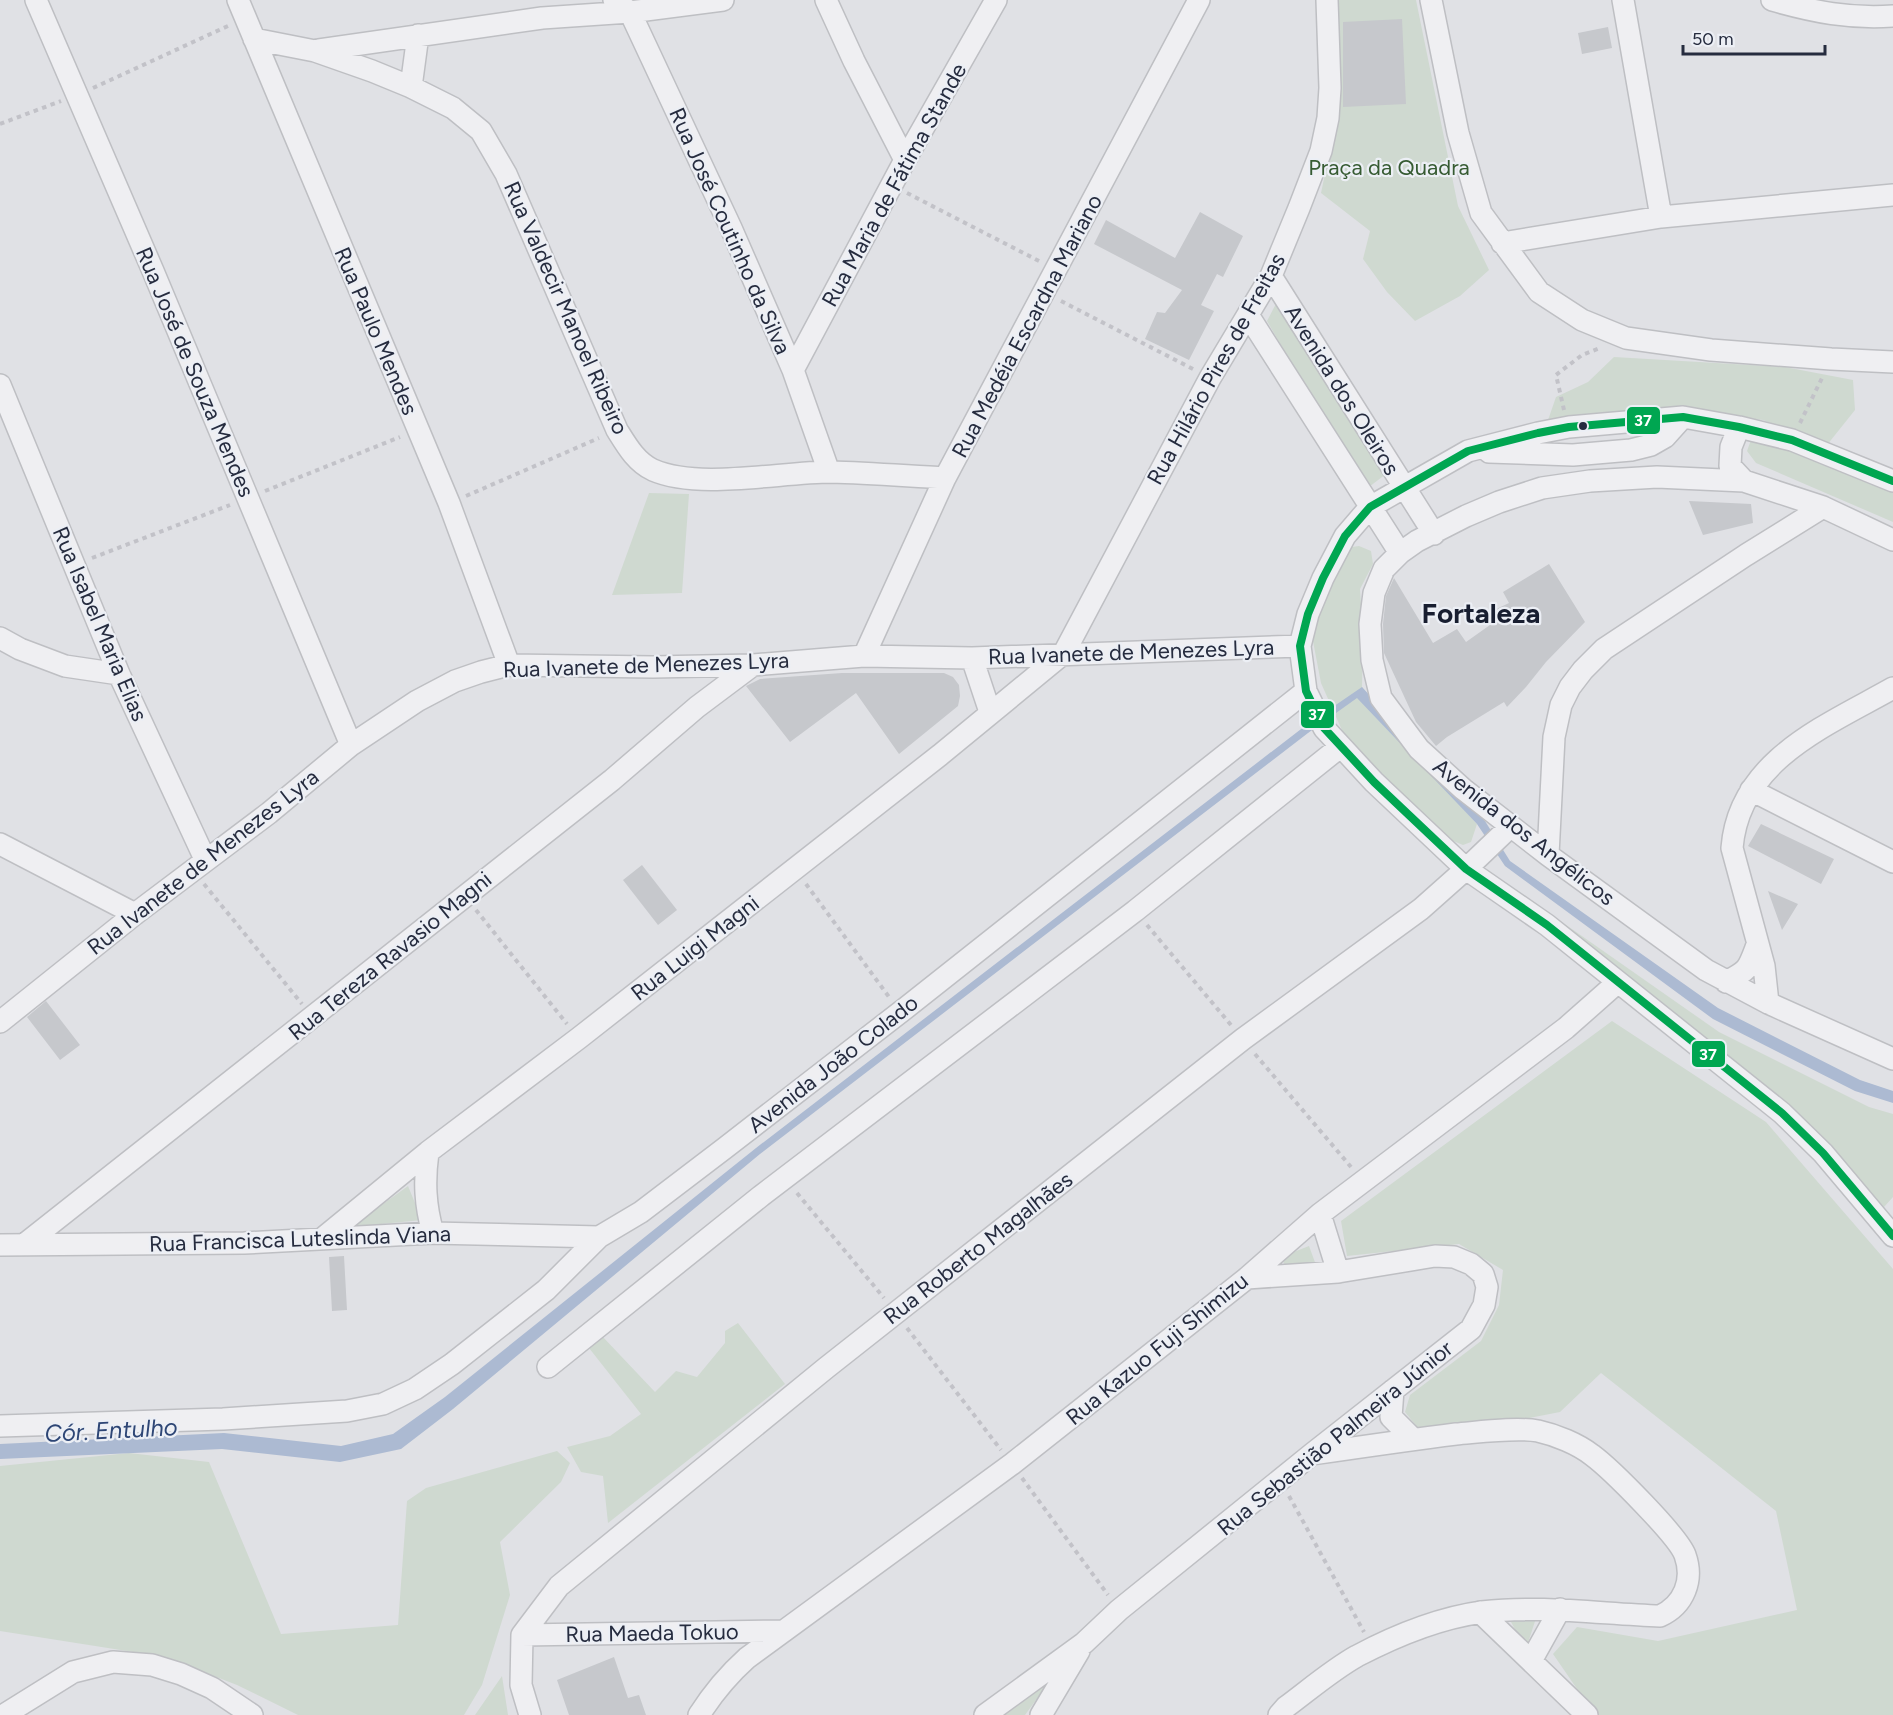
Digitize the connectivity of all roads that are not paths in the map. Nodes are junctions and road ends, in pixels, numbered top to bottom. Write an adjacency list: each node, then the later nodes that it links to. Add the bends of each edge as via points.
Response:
1 (36, 0): 50 (street, Rua José de Souza Mendes)
2 (723, 0): 10 (street)
3 (826, 0): 17 (street)
4 (996, 0): 17 (street, Rua Maria de Fátima Stande)
5 (1200, 0): 30 (street, Rua Medéia Escardna Mariano)
6 (1327, 0): 21 (street, Rua Hilário Pires de Freitas, via 1328,118 1321,151)
7 (1431, 0): 20 (street, via 1458,133 1481,213)
8 (1623, 0): 19 (street)
9 (1772, 0): 12 (street, via 1815,12 1864,18)
10 (622, 6): 13 (street); 24 (street, Rua José Coutinho da Silva, via 731,228)
11 (242, 9): 14 (street, Rua Paulo Mendes)
12 (1893, 16)
13 (418, 35): 15 (street); 16 (street)
14 (254, 39): 15 (street, Rua Valdecir Manoel Ribeiro); 44 (street, Rua Paulo Mendes, via 449,503)
15 (315, 51): 16 (street, Rua Valdecir Manoel Ribeiro)
16 (411, 87): 29 (street, Rua Valdecir Manoel Ribeiro, via 453,108 481,131 506,174 617,430 639,462 673,476 709,479)
17 (905, 160): 24 (street, Rua Maria de Fátima Stande)
18 (1893, 195): 19 (street)
19 (1661, 217): 20 (street)
20 (1502, 243): 23 (street, via 1539,292 1582,320 1626,338 1711,350)
21 (1271, 276): 22 (street, Rua Hilário Pires de Freitas); 33 (street, Avenida dos Oleiros)
22 (1248, 315): 34 (street, Avenida dos Oleiros); 41 (street, Rua Hilário Pires de Freitas, via 1210,378)
23 (1893, 362)
24 (793, 370): 29 (street, Rua José Coutinho da Silva)
25 (0, 385): 46 (street, Rua Isabel Maria Elias)
26 (1683, 417): 27 (street); 28 (street, via 1538,433); 28 (street, via 1665,437 1631,450 1573,455)
27 (1739, 427): 31 (street, via 1731,447 1730,466); 32 (street, via 1792,440)
28 (1468, 452): 33 (street)
29 (830, 472): 30 (street, Rua Valdecir Manoel Ribeiro)
30 (945, 478): 42 (street, Rua Medéia Escardna Mariano)
31 (1744, 481): 35 (street, Avenida dos Angélicos); 36 (street, Avenida dos Angélicos, via 1657,477 1542,488 1499,501)
32 (1893, 481)
33 (1403, 487): 34 (street); 36 (street, Avenida dos Oleiros)
34 (1370, 507): 38 (street, Avenida dos Oleiros); 40 (street, via 1345,536 1323,578)
35 (1823, 507): 37 (street, Avenida dos Angélicos); 55 (street, via 1604,649 1583,670 1561,705 1554,737)
36 (1434, 534): 38 (street, Avenida dos Angélicos)
37 (1893, 540)
38 (1400, 553): 53 (street, Avenida dos Angélicos, via 1384,569 1374,593 1370,624 1372,660 1382,698 1419,749 1462,789)
39 (0, 638): 46 (street, via 65,666)
40 (1300, 646): 41 (street, Rua Ivanete de Menezes Lyra); 48 (street)
41 (1064, 653): 43 (street, Rua Ivanete de Menezes Lyra); 49 (street, Rua Luigi Magni)
42 (864, 656): 43 (street, Rua Ivanete de Menezes Lyra); 45 (street, Rua Ivanete de Menezes Lyra)
43 (972, 658): 49 (street)
44 (509, 665): 45 (street, Rua Ivanete de Menezes Lyra); 50 (street, Rua Ivanete de Menezes Lyra, via 455,681)
45 (753, 665): 72 (street, Rua Tereza Ravasio Magni)
46 (119, 675): 57 (street, Rua Isabel Maria Elias)
47 (1893, 688): 52 (street, via 1801,740 1774,762)
48 (1306, 691): 51 (street, via 1324,728); 70 (street, Avenida João Colado, via 900,1012 641,1212)
49 (990, 712): 66 (street, Rua Luigi Magni, via 795,869)
50 (351, 744): 57 (street, Rua Ivanete de Menezes Lyra, via 269,813)
51 (1340, 747): 58 (street); 76 (street, via 1135,911 760,1196)
52 (1750, 790): 56 (street); 60 (street, via 1734,829 1732,848)
53 (1511, 826): 55 (street, Avenida dos Angélicos); 58 (street, Rua Roberto Magalhães)
54 (2, 847): 59 (street)
55 (1548, 855): 61 (street, Avenida dos Angélicos)
56 (1893, 862)
57 (199, 864): 59 (street, Rua Ivanete de Menezes Lyra)
58 (1466, 869): 62 (street, via 1547,925); 84 (street, Rua Roberto Magalhães, via 1420,909 1243,1039 896,1313 559,1586)
59 (135, 914): 64 (street, Rua Ivanete de Menezes Lyra)
60 (1756, 945): 61 (street, via 1744,972); 63 (street)
61 (1726, 981): 63 (street, Avenida dos Angélicos)
62 (1618, 982): 67 (street, Rua Kazuo Fuji Shimizu, via 1566,1028); 69 (street, via 1782,1113 1823,1153)
63 (1768, 1003): 65 (street, Avenida dos Angélicos)
64 (0, 1022)
65 (1893, 1059)
66 (428, 1152): 68 (street, via 424,1187); 71 (street, Rua Luigi Magni)
67 (1320, 1214): 74 (street); 75 (street, Rua Kazuo Fuji Shimizu)
68 (433, 1233): 70 (street, Rua Francisca Luteslinda Viana); 71 (street, Rua Francisca Luteslinda Viana)
69 (1893, 1236)
70 (599, 1237): 78 (street, Avenida João Colado, via 546,1290 452,1364 415,1389 383,1404 347,1411 223,1419)
71 (323, 1238): 72 (street, Rua Francisca Luteslinda Viana, via 244,1243)
72 (25, 1244): 73 (street, Rua Francisca Luteslinda Viana)
73 (0, 1245)
74 (1338, 1272): 75 (street); 77 (street, Rua Sebastião Palmeira Júnior, via 1435,1256 1454,1257 1483,1274 1487,1287 1484,1305 1471,1329)
75 (1247, 1278): 83 (street, Rua Kazuo Fuji Shimizu, via 1012,1464)
76 (548, 1367)
77 (1393, 1390): 79 (street, via 1390,1417); 80 (street, Rua Sebastião Palmeira Júnior)
78 (0, 1426)
79 (1413, 1439): 80 (street); 81 (street, via 1486,1431 1537,1431 1563,1439 1592,1454 1685,1554 1689,1577 1684,1596 1660,1616)
80 (1312, 1454): 85 (street, Rua Sebastião Palmeira Júnior, via 1119,1610)
81 (1560, 1609): 82 (street); 86 (street)
82 (1480, 1612): 86 (street); 93 (street, via 1414,1629 1355,1658)
83 (782, 1631): 84 (street, Rua Maeda Tokuo); 90 (street, Rua Kazuo Fuji Shimizu, via 729,1674)
84 (522, 1635): 89 (street, via 521,1685)
85 (1084, 1643): 91 (street, Rua Sebastião Palmeira Júnior); 92 (street)
86 (1531, 1661): 94 (street)
87 (4, 1715): 88 (street, via 73,1672 113,1662 152,1665 181,1674 212,1688)
88 (252, 1715)
89 (530, 1715)
90 (699, 1715)
91 (985, 1715)
92 (1041, 1715)
93 (1279, 1715)
94 (1587, 1715)

